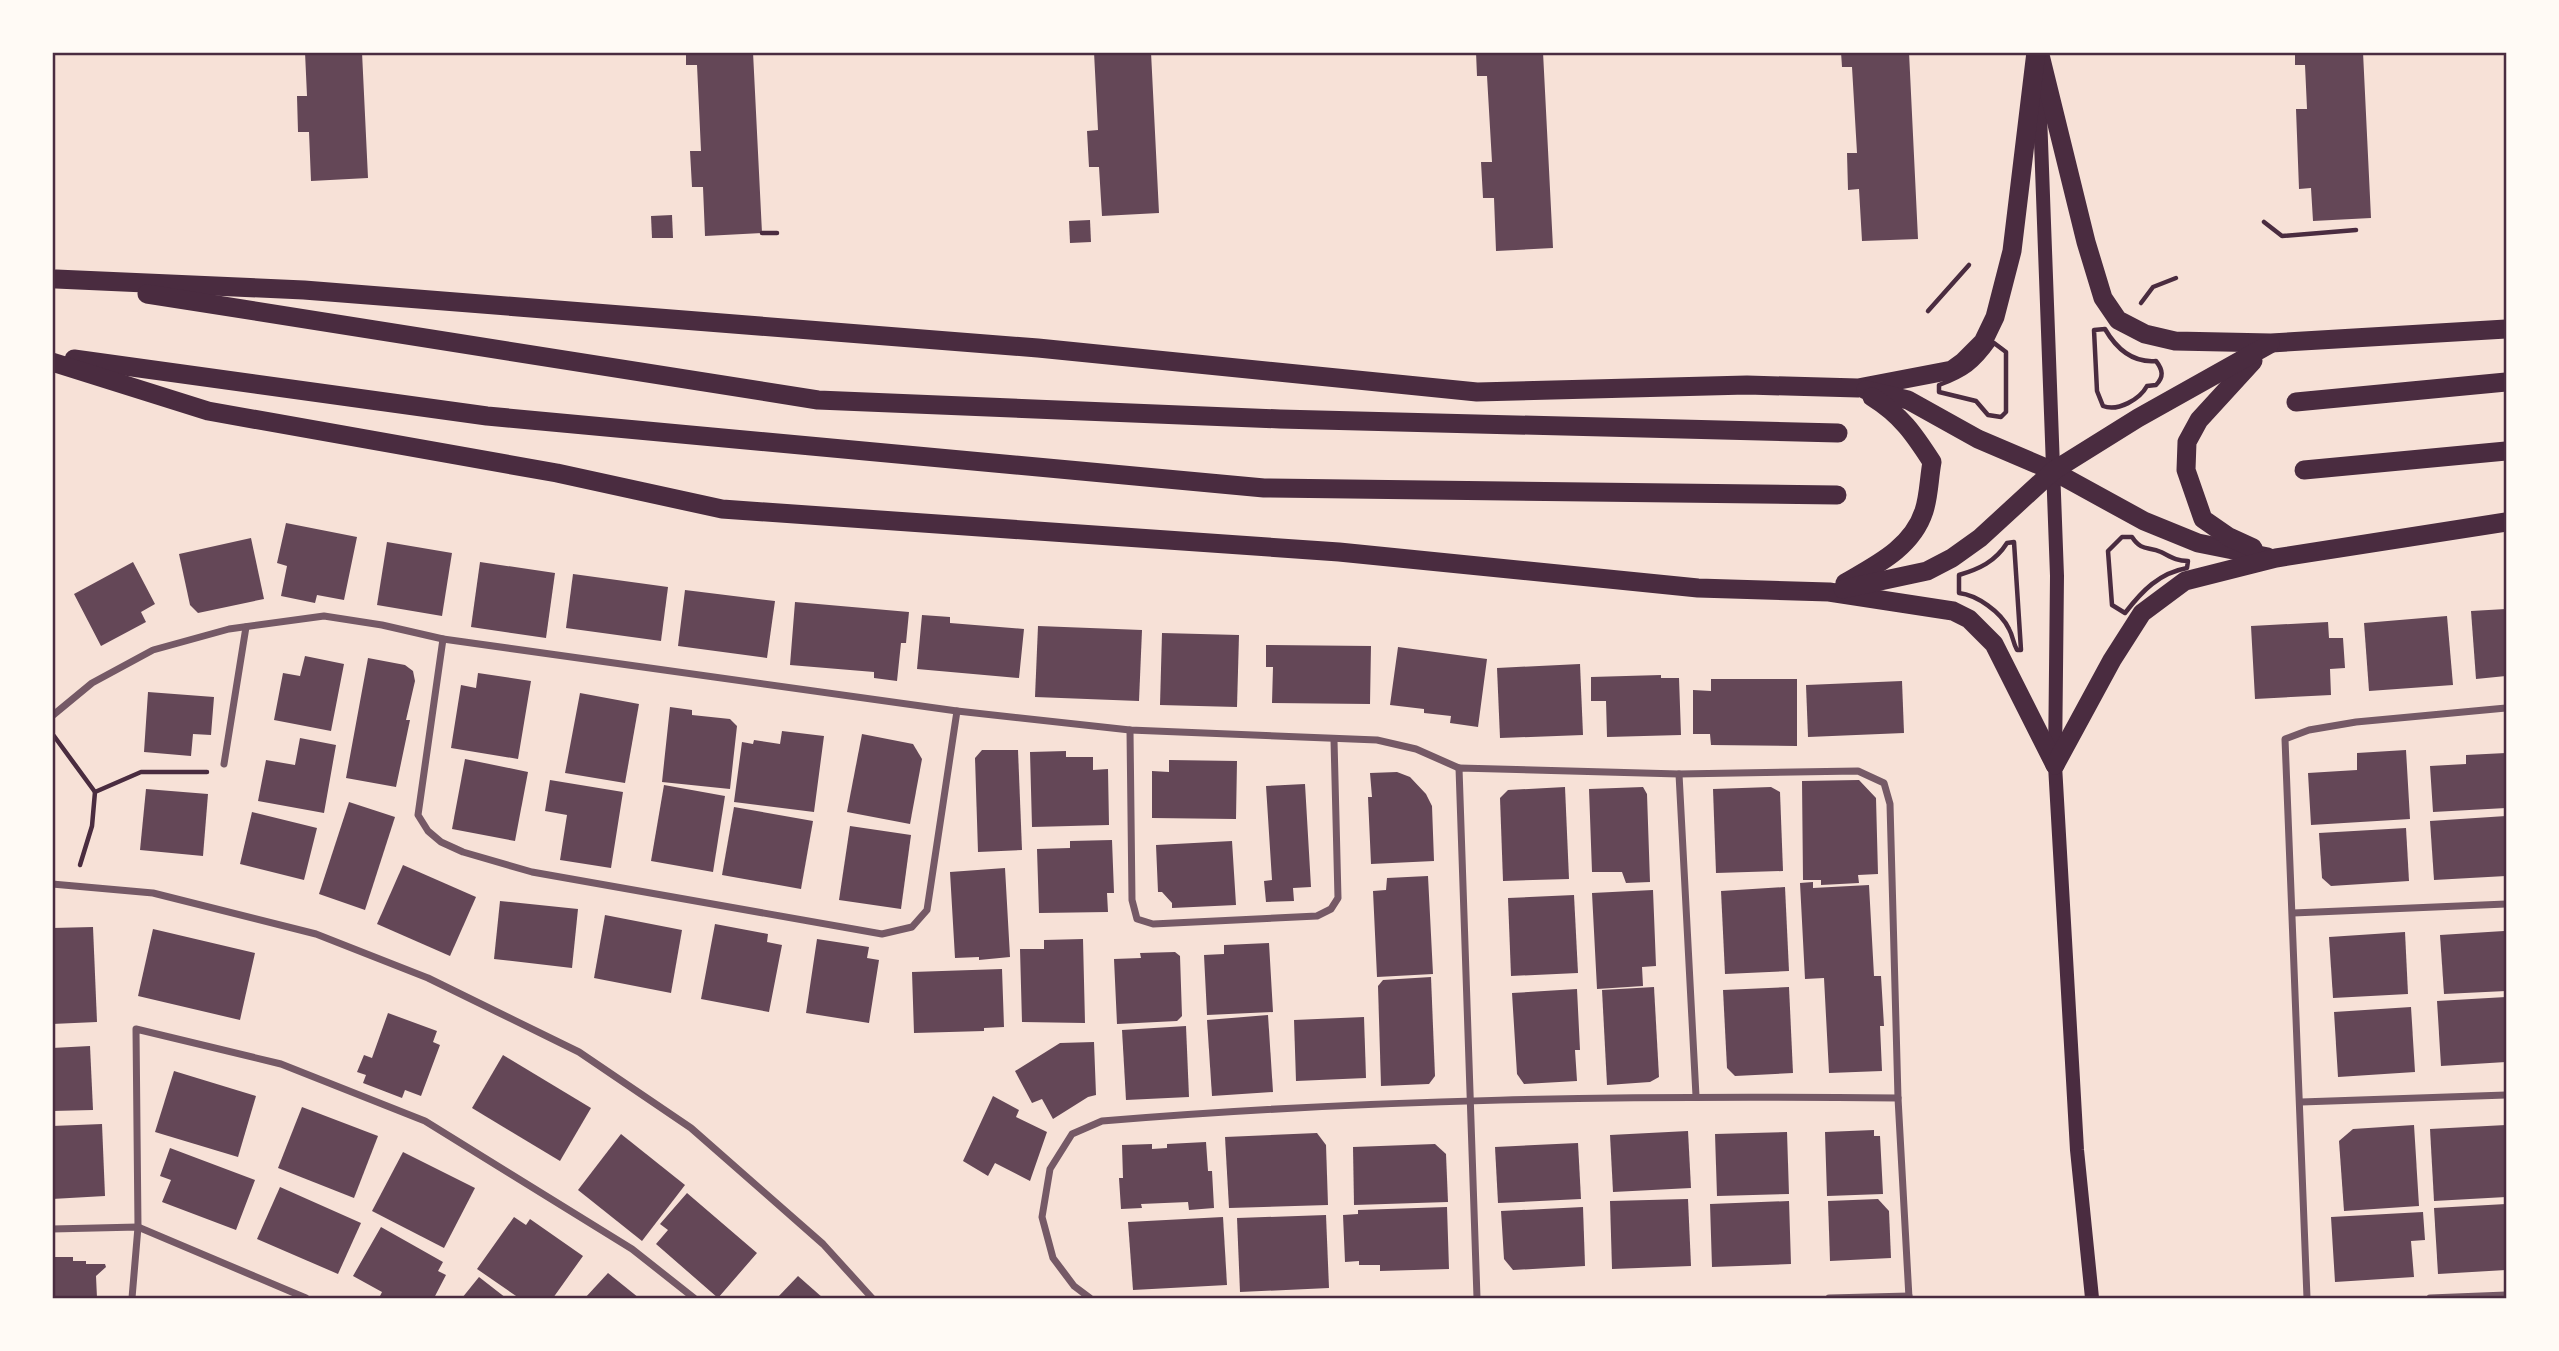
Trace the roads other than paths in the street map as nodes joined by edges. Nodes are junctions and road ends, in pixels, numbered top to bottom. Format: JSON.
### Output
{"nodes":[{"id":1,"x":2038,"y":52,"type":"edge"},
{"id":2,"x":54,"y":279,"type":"edge"},
{"id":3,"x":2507,"y":329,"type":"edge"},
{"id":4,"x":2271,"y":343,"type":"junction"},
{"id":5,"x":52,"y":356,"type":"edge"},
{"id":6,"x":52,"y":362,"type":"edge"},
{"id":7,"x":2507,"y":382,"type":"edge"},
{"id":8,"x":1858,"y":388,"type":"junction"},
{"id":9,"x":2296,"y":402,"type":"dead end"},
{"id":10,"x":1838,"y":433,"type":"dead end"},
{"id":11,"x":2507,"y":451,"type":"edge"},
{"id":12,"x":2304,"y":470,"type":"dead end"},
{"id":13,"x":2053,"y":471,"type":"junction"},
{"id":14,"x":1837,"y":495,"type":"dead end"},
{"id":15,"x":2507,"y":522,"type":"edge"},
{"id":16,"x":2276,"y":558,"type":"junction"},
{"id":17,"x":1829,"y":592,"type":"junction"},
{"id":18,"x":246,"y":627,"type":"junction"},
{"id":19,"x":443,"y":639,"type":"junction"},
{"id":20,"x":2507,"y":708,"type":"edge"},
{"id":21,"x":957,"y":711,"type":"junction"},
{"id":22,"x":52,"y":716,"type":"edge"},
{"id":23,"x":1130,"y":730,"type":"junction"},
{"id":24,"x":1334,"y":740,"type":"junction"},
{"id":25,"x":224,"y":764,"type":"road end"},
{"id":26,"x":2055,"y":765,"type":"junction"},
{"id":27,"x":1459,"y":768,"type":"junction"},
{"id":28,"x":1679,"y":774,"type":"junction"},
{"id":29,"x":52,"y":884,"type":"edge"},
{"id":30,"x":2507,"y":904,"type":"edge"},
{"id":31,"x":2293,"y":913,"type":"junction"},
{"id":32,"x":2507,"y":1095,"type":"edge"},
{"id":33,"x":1696,"y":1096,"type":"junction"},
{"id":34,"x":1898,"y":1098,"type":"junction"},
{"id":35,"x":1470,"y":1100,"type":"junction"},
{"id":36,"x":2301,"y":1102,"type":"junction"},
{"id":37,"x":138,"y":1227,"type":"junction"},
{"id":38,"x":52,"y":1228,"type":"edge"},
{"id":39,"x":2507,"y":1295,"type":"edge"},
{"id":40,"x":1909,"y":1297,"type":"edge"},
{"id":41,"x":132,"y":1298,"type":"edge"},
{"id":42,"x":306,"y":1298,"type":"edge"},
{"id":43,"x":694,"y":1298,"type":"edge"},
{"id":44,"x":872,"y":1298,"type":"edge"},
{"id":45,"x":1090,"y":1298,"type":"edge"},
{"id":46,"x":1477,"y":1298,"type":"edge"},
{"id":47,"x":1829,"y":1298,"type":"edge"},
{"id":48,"x":2092,"y":1298,"type":"edge"},
{"id":49,"x":2308,"y":1298,"type":"edge"},
{"id":50,"x":2430,"y":1298,"type":"edge"}],
"edges":[{"from":1,"to":4,"type":"highway"},
{"from":1,"to":8,"type":"highway"},
{"from":1,"to":13,"type":"main road"},
{"from":2,"to":8,"type":"highway"},
{"from":2,"to":10,"type":"highway"},
{"from":3,"to":4,"type":"highway"},
{"from":4,"to":13,"type":"highway"},
{"from":4,"to":16,"type":"highway"},
{"from":5,"to":14,"type":"highway"},
{"from":6,"to":17,"type":"highway"},
{"from":7,"to":9,"type":"highway"},
{"from":8,"to":13,"type":"highway"},
{"from":8,"to":17,"type":"highway"},
{"from":11,"to":12,"type":"highway"},
{"from":13,"to":16,"type":"highway"},
{"from":13,"to":17,"type":"highway"},
{"from":13,"to":26,"type":"main road"},
{"from":15,"to":16,"type":"highway"},
{"from":16,"to":26,"type":"highway"},
{"from":17,"to":26,"type":"highway"},
{"from":18,"to":19,"type":"street"},
{"from":18,"to":22,"type":"street"},
{"from":18,"to":25,"type":"street"},
{"from":19,"to":21,"type":"street"},
{"from":19,"to":21,"type":"street"},
{"from":20,"to":31,"type":"street"},
{"from":21,"to":23,"type":"street"},
{"from":23,"to":24,"type":"street"},
{"from":23,"to":24,"type":"street"},
{"from":24,"to":27,"type":"street"},
{"from":26,"to":48,"type":"main road"},
{"from":27,"to":28,"type":"street"},
{"from":27,"to":35,"type":"street"},
{"from":28,"to":33,"type":"street"},
{"from":28,"to":34,"type":"street"},
{"from":29,"to":44,"type":"street"},
{"from":30,"to":31,"type":"street"},
{"from":31,"to":36,"type":"street"},
{"from":32,"to":36,"type":"street"},
{"from":33,"to":34,"type":"street"},
{"from":33,"to":35,"type":"street"},
{"from":34,"to":40,"type":"street"},
{"from":35,"to":45,"type":"street"},
{"from":35,"to":46,"type":"street"},
{"from":36,"to":49,"type":"street"},
{"from":37,"to":38,"type":"street"},
{"from":37,"to":41,"type":"street"},
{"from":37,"to":42,"type":"street"},
{"from":37,"to":43,"type":"street"},
{"from":39,"to":50,"type":"street"},
{"from":40,"to":47,"type":"street"}]}
